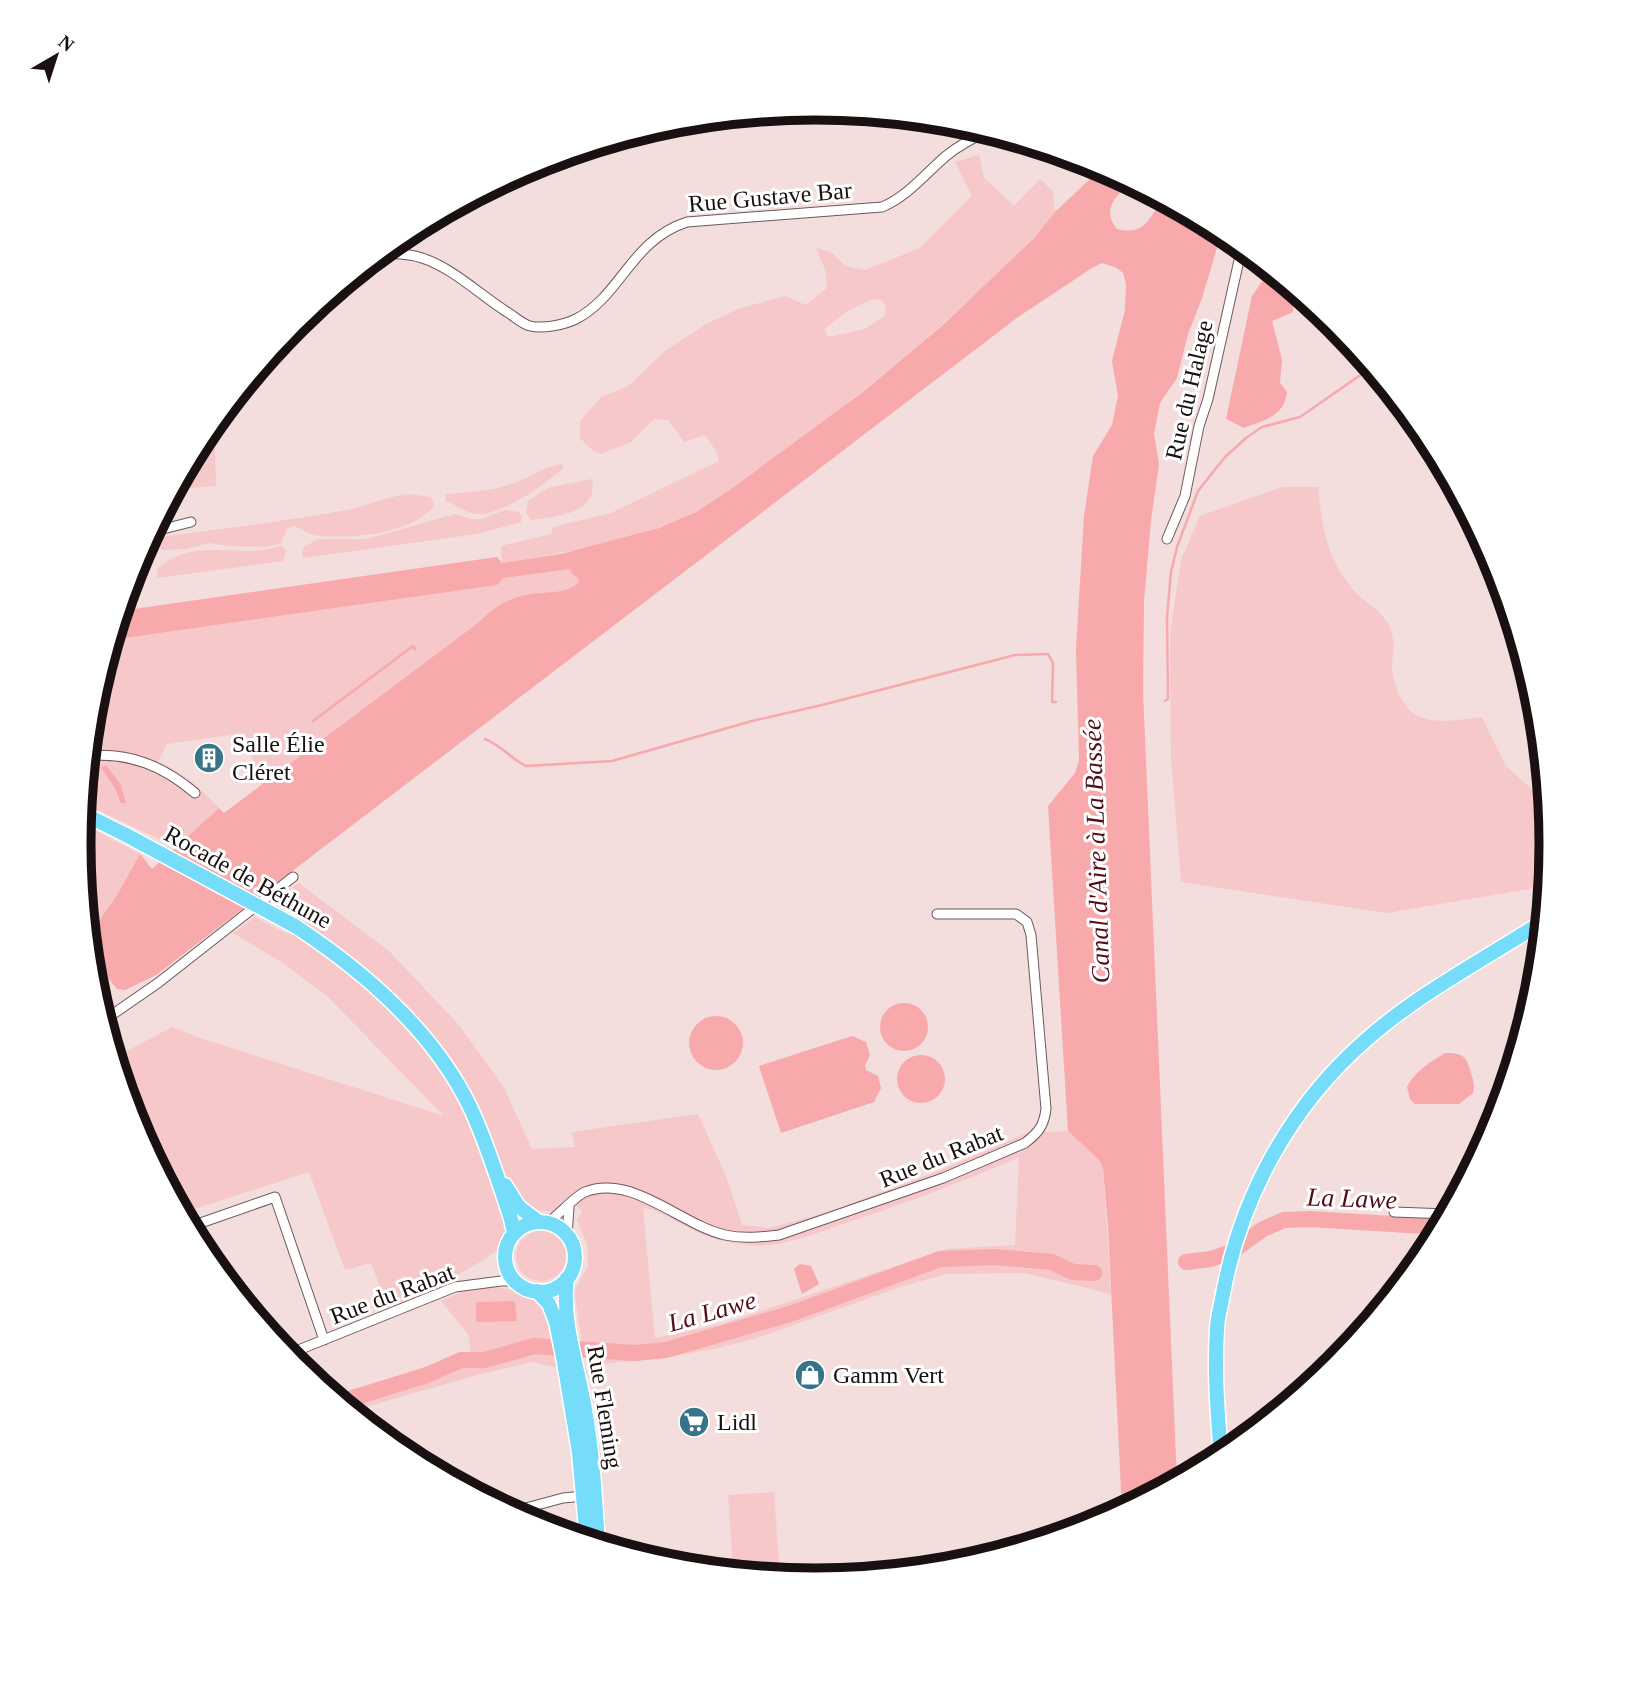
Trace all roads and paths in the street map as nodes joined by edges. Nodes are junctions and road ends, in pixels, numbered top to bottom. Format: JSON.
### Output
{"nodes":[{"id":1,"x":973,"y":138,"type":"edge"},
{"id":2,"x":397,"y":254,"type":"edge"},
{"id":3,"x":1240,"y":258,"type":"edge"},
{"id":4,"x":191,"y":523,"type":"dead end"},
{"id":5,"x":164,"y":529,"type":"edge"},
{"id":6,"x":1167,"y":540,"type":"dead end"},
{"id":7,"x":96,"y":755,"type":"edge"},
{"id":8,"x":195,"y":793,"type":"dead end"},
{"id":9,"x":92,"y":818,"type":"edge"},
{"id":10,"x":293,"y":877,"type":"dead end"},
{"id":11,"x":937,"y":914,"type":"dead end"},
{"id":12,"x":1534,"y":927,"type":"edge"},
{"id":13,"x":112,"y":1015,"type":"edge"},
{"id":14,"x":495,"y":1169,"type":"junction"},
{"id":15,"x":569,"y":1206,"type":"junction"},
{"id":16,"x":1394,"y":1212,"type":"dead end"},
{"id":17,"x":1437,"y":1214,"type":"edge"},
{"id":18,"x":543,"y":1222,"type":"junction"},
{"id":19,"x":199,"y":1224,"type":"edge"},
{"id":20,"x":514,"y":1233,"type":"junction"},
{"id":21,"x":567,"y":1236,"type":"junction"},
{"id":22,"x":568,"y":1278,"type":"junction"},
{"id":23,"x":515,"y":1281,"type":"junction"},
{"id":24,"x":537,"y":1291,"type":"junction"},
{"id":25,"x":565,"y":1339,"type":"junction"},
{"id":26,"x":324,"y":1340,"type":"junction"},
{"id":27,"x":297,"y":1350,"type":"edge"},
{"id":28,"x":570,"y":1361,"type":"junction"},
{"id":29,"x":1221,"y":1443,"type":"edge"},
{"id":30,"x":584,"y":1496,"type":"junction"},
{"id":31,"x":527,"y":1508,"type":"edge"},
{"id":32,"x":586,"y":1531,"type":"edge"},
{"id":33,"x":596,"y":1534,"type":"edge"}],
"edges":[{"from":1,"to":2,"type":"street","name":"Rue Gustave Bar"},
{"from":3,"to":6,"type":"street","name":"Rue du Halage"},
{"from":4,"to":5,"type":"street"},
{"from":7,"to":8,"type":"street"},
{"from":9,"to":14,"type":"main road","name":"Rocade de Béthune","bridge":true},
{"from":10,"to":13,"type":"street"},
{"from":11,"to":15,"type":"street","name":"Rue du Rabat"},
{"from":12,"to":29,"type":"main road"},
{"from":14,"to":18,"type":"main road","name":"Rocade de Béthune"},
{"from":14,"to":20,"type":"main road","name":"Rocade de Béthune"},
{"from":15,"to":18,"type":"street","name":"Rue du Rabat"},
{"from":15,"to":21,"type":"street"},
{"from":16,"to":17,"type":"street"},
{"from":18,"to":20,"type":"main road"},
{"from":18,"to":21,"type":"main road"},
{"from":19,"to":26,"type":"street"},
{"from":20,"to":23,"type":"main road"},
{"from":21,"to":22,"type":"main road"},
{"from":22,"to":24,"type":"main road"},
{"from":22,"to":25,"type":"main road","name":"Rue Fleming"},
{"from":23,"to":24,"type":"main road"},
{"from":23,"to":26,"type":"street","name":"Rue du Rabat"},
{"from":24,"to":25,"type":"main road","name":"Rue Fleming"},
{"from":25,"to":28,"type":"main road","name":"Rue Fleming"},
{"from":26,"to":27,"type":"street","name":"Rue du Rabat"},
{"from":28,"to":30,"type":"main road","name":"Rue Fleming"},
{"from":28,"to":33,"type":"main road","name":"Rue Fleming"},
{"from":30,"to":31,"type":"street"},
{"from":30,"to":32,"type":"main road","name":"Rue Fleming"}]}
